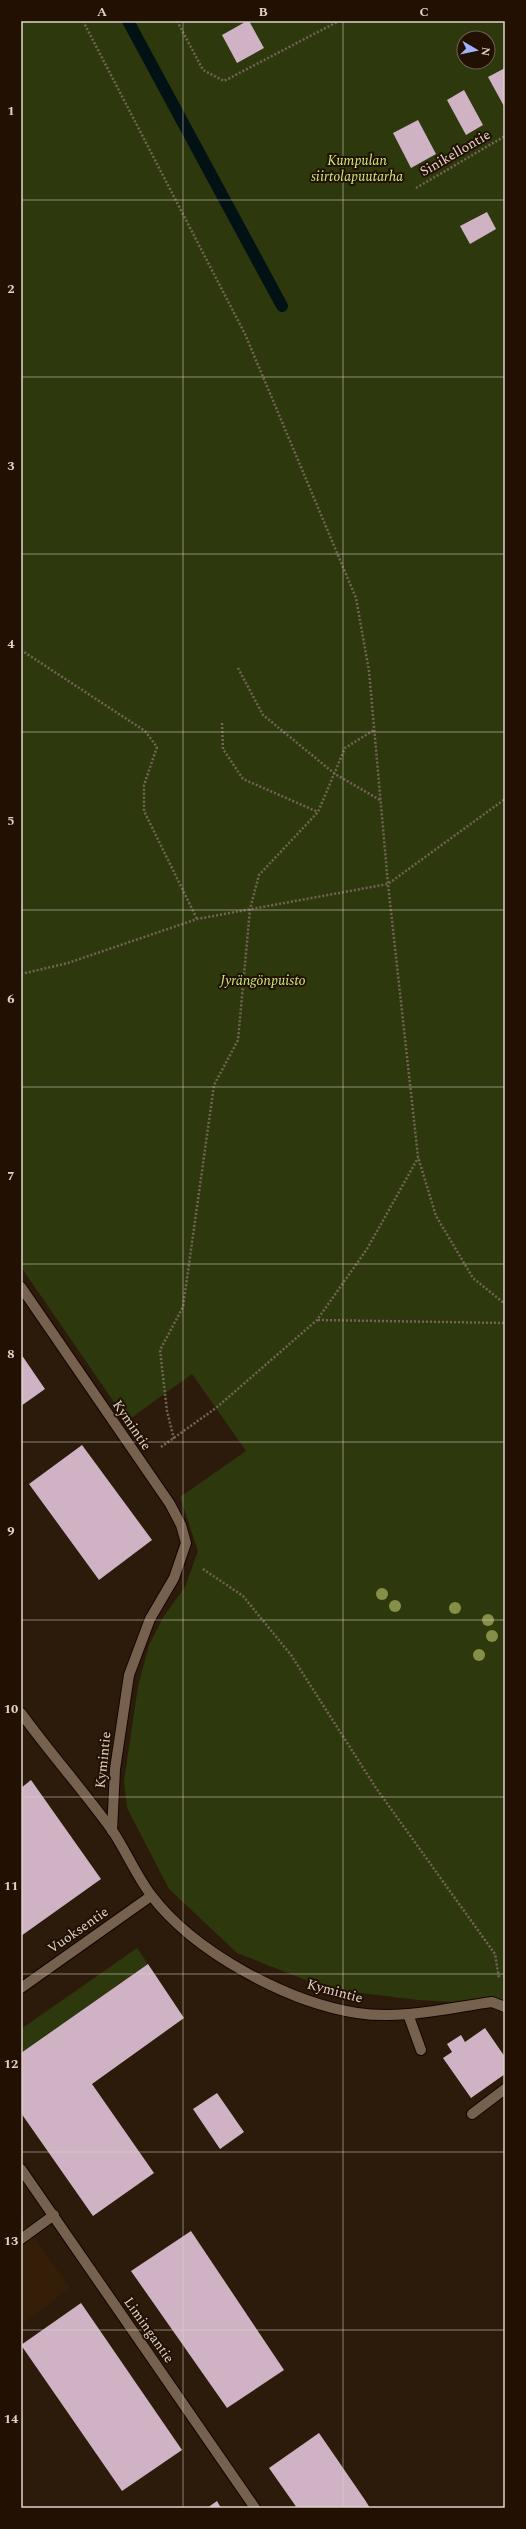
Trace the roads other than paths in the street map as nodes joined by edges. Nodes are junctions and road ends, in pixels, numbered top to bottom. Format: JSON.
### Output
{"nodes":[{"id":1,"x":21,"y":1287,"type":"edge"},
{"id":2,"x":21,"y":1714,"type":"edge"},
{"id":3,"x":112,"y":1831,"type":"junction"},
{"id":4,"x":151,"y":1896,"type":"junction"},
{"id":5,"x":21,"y":1988,"type":"edge"},
{"id":6,"x":505,"y":2007,"type":"edge"},
{"id":7,"x":408,"y":2014,"type":"junction"},
{"id":8,"x":421,"y":2050,"type":"dead end"},
{"id":9,"x":505,"y":2089,"type":"edge"},
{"id":10,"x":472,"y":2114,"type":"dead end"},
{"id":11,"x":21,"y":2168,"type":"edge"},
{"id":12,"x":54,"y":2215,"type":"junction"},
{"id":13,"x":21,"y":2239,"type":"edge"},
{"id":14,"x":255,"y":2508,"type":"edge"}],
"edges":[{"from":1,"to":3,"type":"street","name":"Kymintie"},
{"from":2,"to":3,"type":"street"},
{"from":3,"to":4,"type":"street","name":"Kymintie"},
{"from":4,"to":5,"type":"street","name":"Vuoksentie"},
{"from":4,"to":7,"type":"street","name":"Kymintie"},
{"from":6,"to":7,"type":"street","name":"Kymintie"},
{"from":7,"to":8,"type":"street"},
{"from":9,"to":10,"type":"street"},
{"from":11,"to":12,"type":"street","name":"Limingantie"},
{"from":12,"to":13,"type":"street"},
{"from":12,"to":14,"type":"street","name":"Limingantie"}]}
